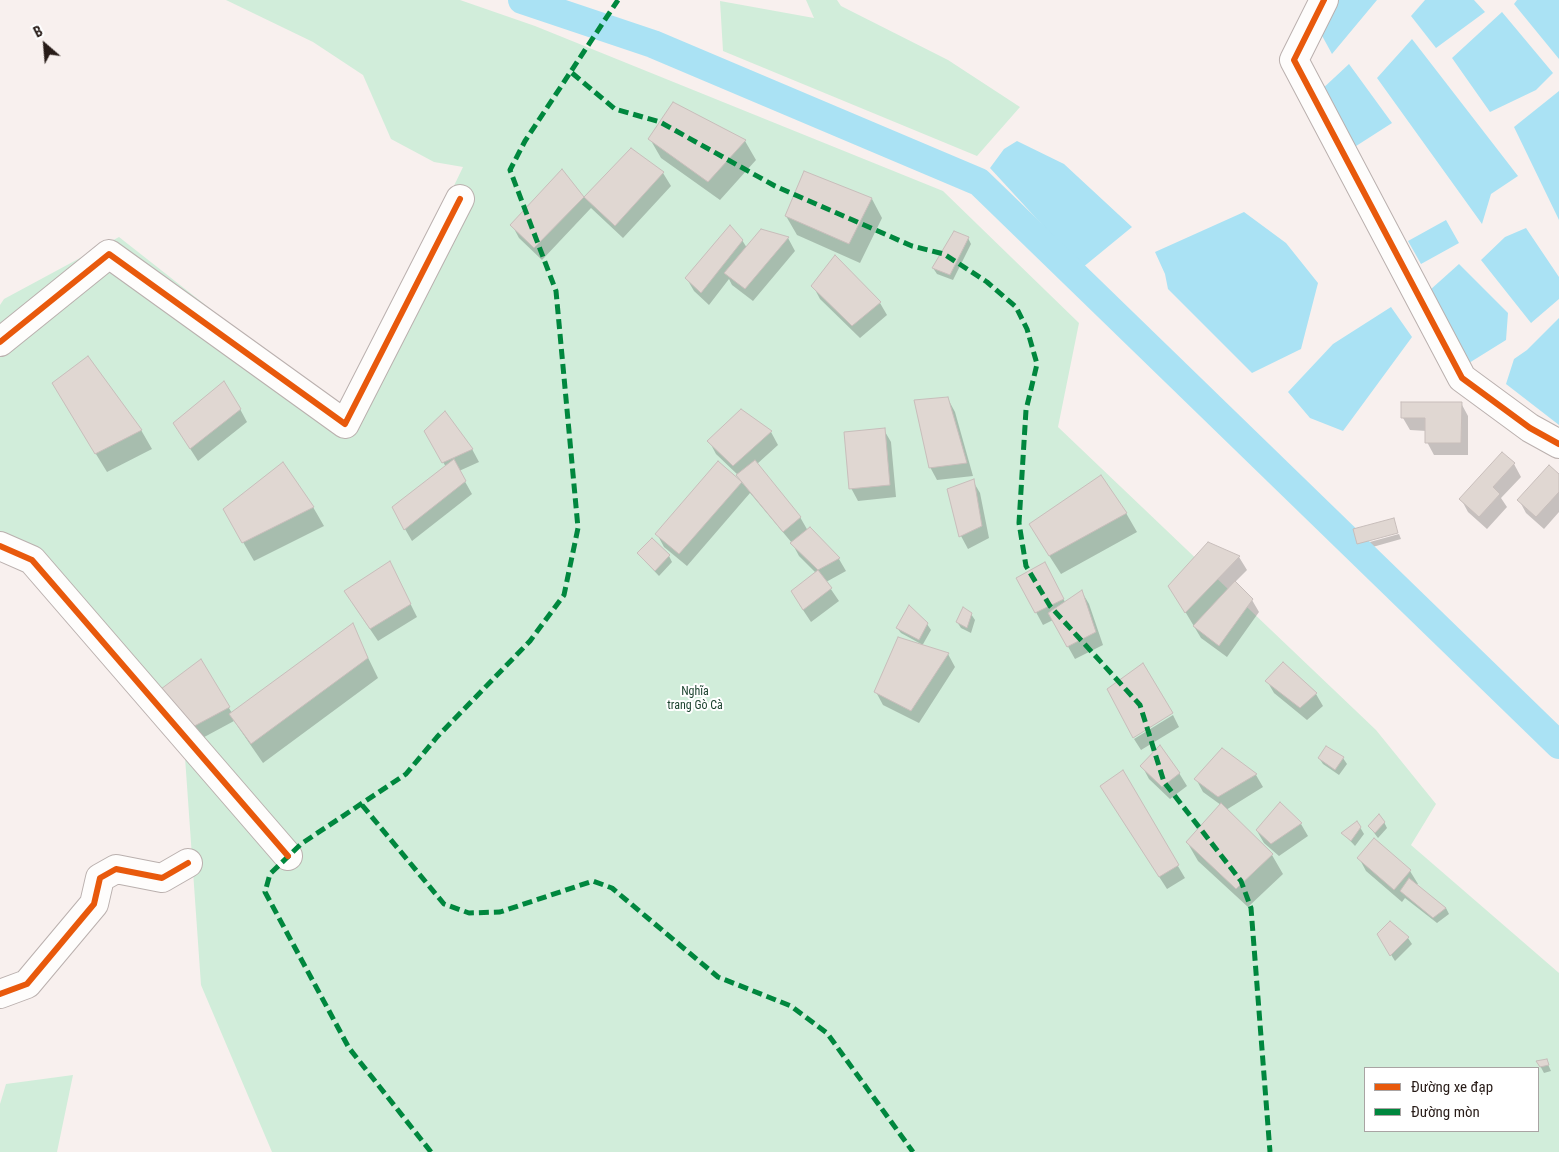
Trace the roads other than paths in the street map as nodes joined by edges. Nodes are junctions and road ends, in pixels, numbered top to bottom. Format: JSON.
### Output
{"nodes":[{"id":1,"x":1324,"y":0,"type":"edge"},
{"id":2,"x":460,"y":199,"type":"dead end"},
{"id":3,"x":0,"y":342,"type":"edge"},
{"id":4,"x":1559,"y":444,"type":"edge"},
{"id":5,"x":0,"y":546,"type":"edge"},
{"id":6,"x":288,"y":856,"type":"dead end"},
{"id":7,"x":188,"y":863,"type":"dead end"},
{"id":8,"x":0,"y":994,"type":"edge"}],
"edges":[{"from":1,"to":4,"type":"street"},
{"from":2,"to":3,"type":"street"},
{"from":5,"to":6,"type":"street"},
{"from":7,"to":8,"type":"street"}]}
